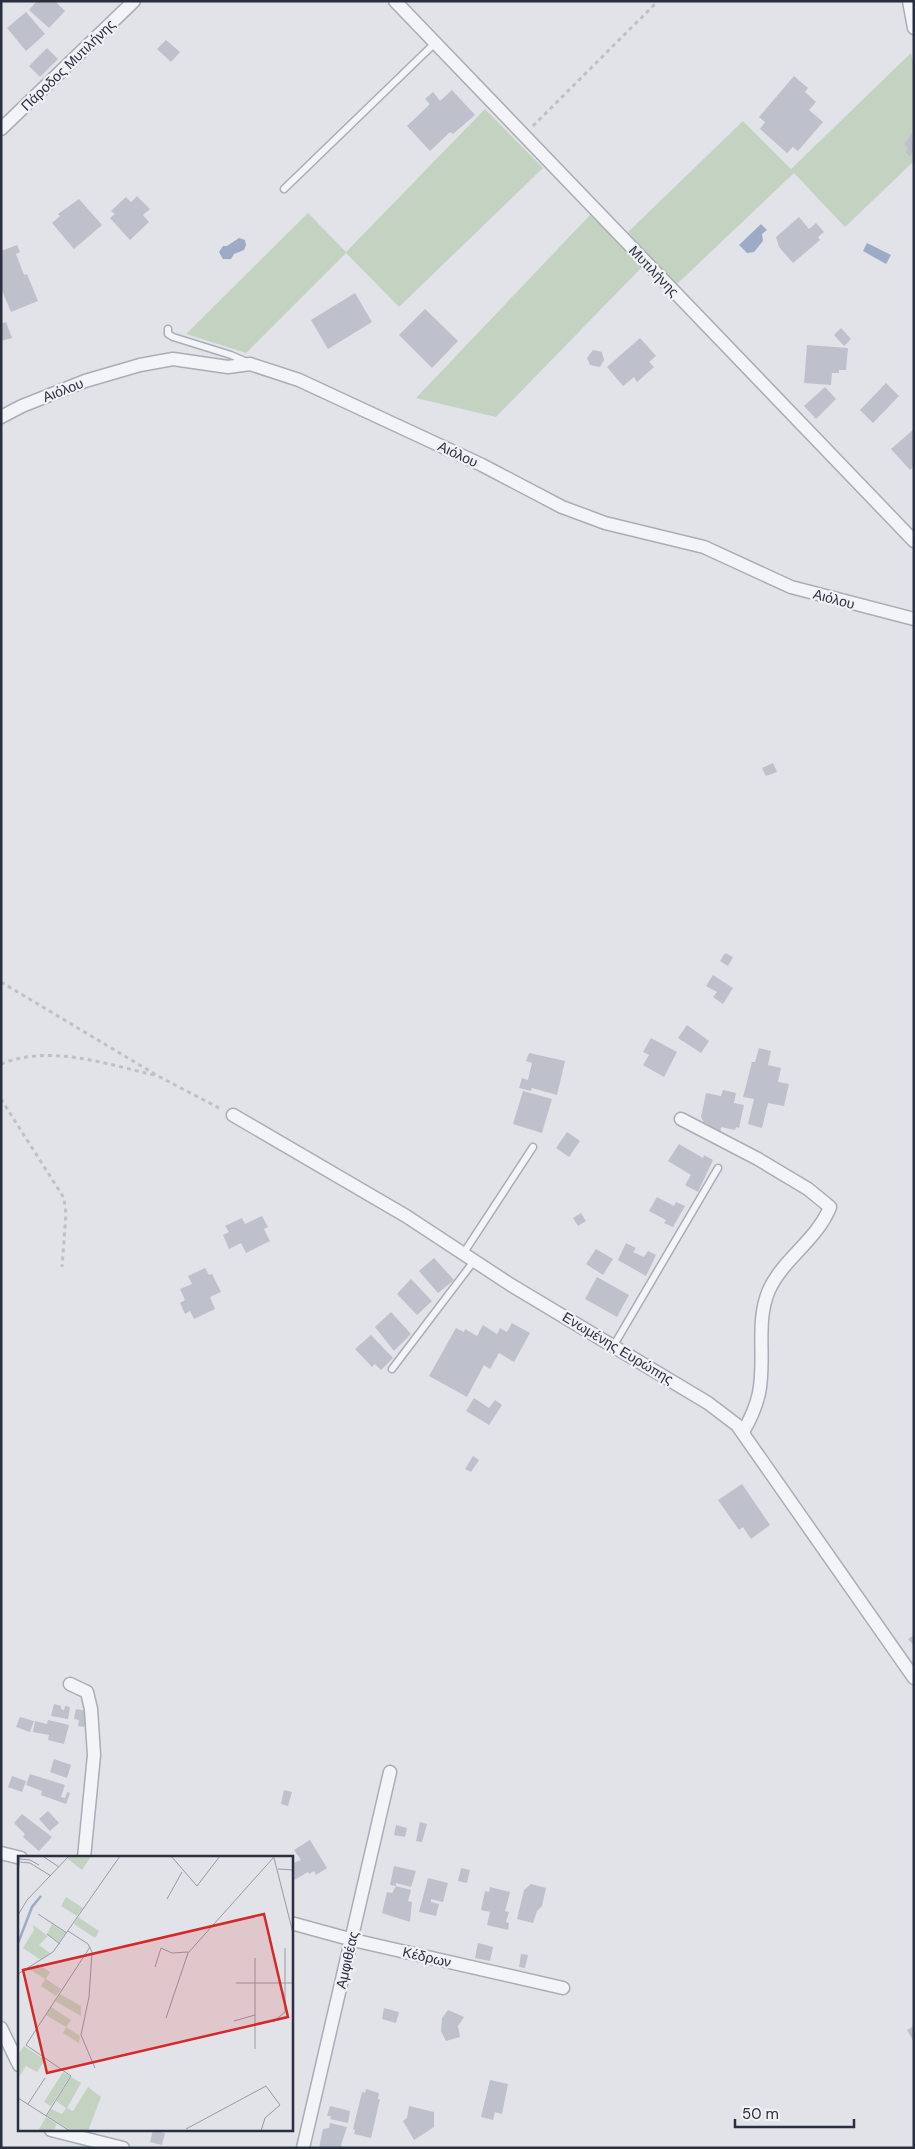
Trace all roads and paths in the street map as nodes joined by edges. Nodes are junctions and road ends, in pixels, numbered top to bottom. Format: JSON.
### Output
{"nodes":[{"id":1,"x":134,"y":1,"type":"edge"},
{"id":2,"x":395,"y":1,"type":"edge"},
{"id":3,"x":658,"y":1,"type":"edge"},
{"id":4,"x":909,"y":1,"type":"edge"},
{"id":5,"x":914,"y":28,"type":"edge"},
{"id":6,"x":435,"y":43,"type":"junction"},
{"id":7,"x":1,"y":129,"type":"edge"},
{"id":8,"x":523,"y":135,"type":"junction"},
{"id":9,"x":284,"y":188,"type":"dead end"},
{"id":10,"x":168,"y":329,"type":"dead end"},
{"id":11,"x":250,"y":364,"type":"junction"},
{"id":12,"x":1,"y":417,"type":"edge"},
{"id":13,"x":914,"y":541,"type":"edge"},
{"id":14,"x":914,"y":619,"type":"edge"},
{"id":15,"x":1,"y":982,"type":"edge"},
{"id":16,"x":1,"y":1064,"type":"edge"},
{"id":17,"x":158,"y":1076,"type":"junction"},
{"id":18,"x":1,"y":1099,"type":"edge"},
{"id":19,"x":233,"y":1115,"type":"joint"},
{"id":20,"x":681,"y":1119,"type":"dead end"},
{"id":21,"x":533,"y":1147,"type":"dead end"},
{"id":22,"x":718,"y":1168,"type":"dead end"},
{"id":23,"x":468,"y":1257,"type":"junction"},
{"id":24,"x":62,"y":1266,"type":"dead end"},
{"id":25,"x":614,"y":1345,"type":"junction"},
{"id":26,"x":392,"y":1369,"type":"dead end"},
{"id":27,"x":743,"y":1432,"type":"junction"},
{"id":28,"x":914,"y":1678,"type":"edge"},
{"id":29,"x":70,"y":1684,"type":"dead end"},
{"id":30,"x":390,"y":1772,"type":"dead end"},
{"id":31,"x":1,"y":1853,"type":"edge"},
{"id":32,"x":84,"y":1856,"type":"edge"},
{"id":33,"x":18,"y":1857,"type":"edge"},
{"id":34,"x":292,"y":1923,"type":"edge"},
{"id":35,"x":352,"y":1939,"type":"junction"},
{"id":36,"x":563,"y":1988,"type":"dead end"},
{"id":37,"x":1,"y":2028,"type":"edge"},
{"id":38,"x":18,"y":2062,"type":"edge"},
{"id":39,"x":59,"y":2132,"type":"edge"},
{"id":40,"x":123,"y":2148,"type":"edge"},
{"id":41,"x":303,"y":2148,"type":"edge"}],
"edges":[{"from":1,"to":7,"type":"street","name":"Πάροδος Μυτιλήνης"},
{"from":2,"to":6,"type":"street","name":"Μυτιλήνης"},
{"from":3,"to":8,"type":"path"},
{"from":4,"to":5,"type":"street"},
{"from":6,"to":8,"type":"street","name":"Μυτιλήνης"},
{"from":6,"to":9,"type":"lane"},
{"from":8,"to":13,"type":"street","name":"Μυτιλήνης"},
{"from":10,"to":11,"type":"lane"},
{"from":11,"to":12,"type":"street","name":"Αιόλου"},
{"from":11,"to":14,"type":"street","name":"Αιόλου"},
{"from":15,"to":17,"type":"path"},
{"from":16,"to":17,"type":"path"},
{"from":17,"to":19,"type":"path"},
{"from":18,"to":24,"type":"path"},
{"from":19,"to":23,"type":"street","name":"Ενωμένης Ευρώπης"},
{"from":20,"to":27,"type":"street"},
{"from":21,"to":23,"type":"lane"},
{"from":22,"to":25,"type":"lane"},
{"from":23,"to":25,"type":"street","name":"Ενωμένης Ευρώπης"},
{"from":23,"to":26,"type":"lane"},
{"from":25,"to":27,"type":"street","name":"Ενωμένης Ευρώπης"},
{"from":27,"to":28,"type":"street","name":"Ενωμένης Ευρώπης"},
{"from":29,"to":32,"type":"street"},
{"from":30,"to":35,"type":"street","name":"Αμφιθέας"},
{"from":31,"to":33,"type":"street"},
{"from":34,"to":35,"type":"street","name":"Κέδρων"},
{"from":35,"to":36,"type":"street","name":"Κέδρων"},
{"from":35,"to":41,"type":"street","name":"Αμφιθέας"},
{"from":37,"to":38,"type":"street"},
{"from":39,"to":40,"type":"street"}]}
